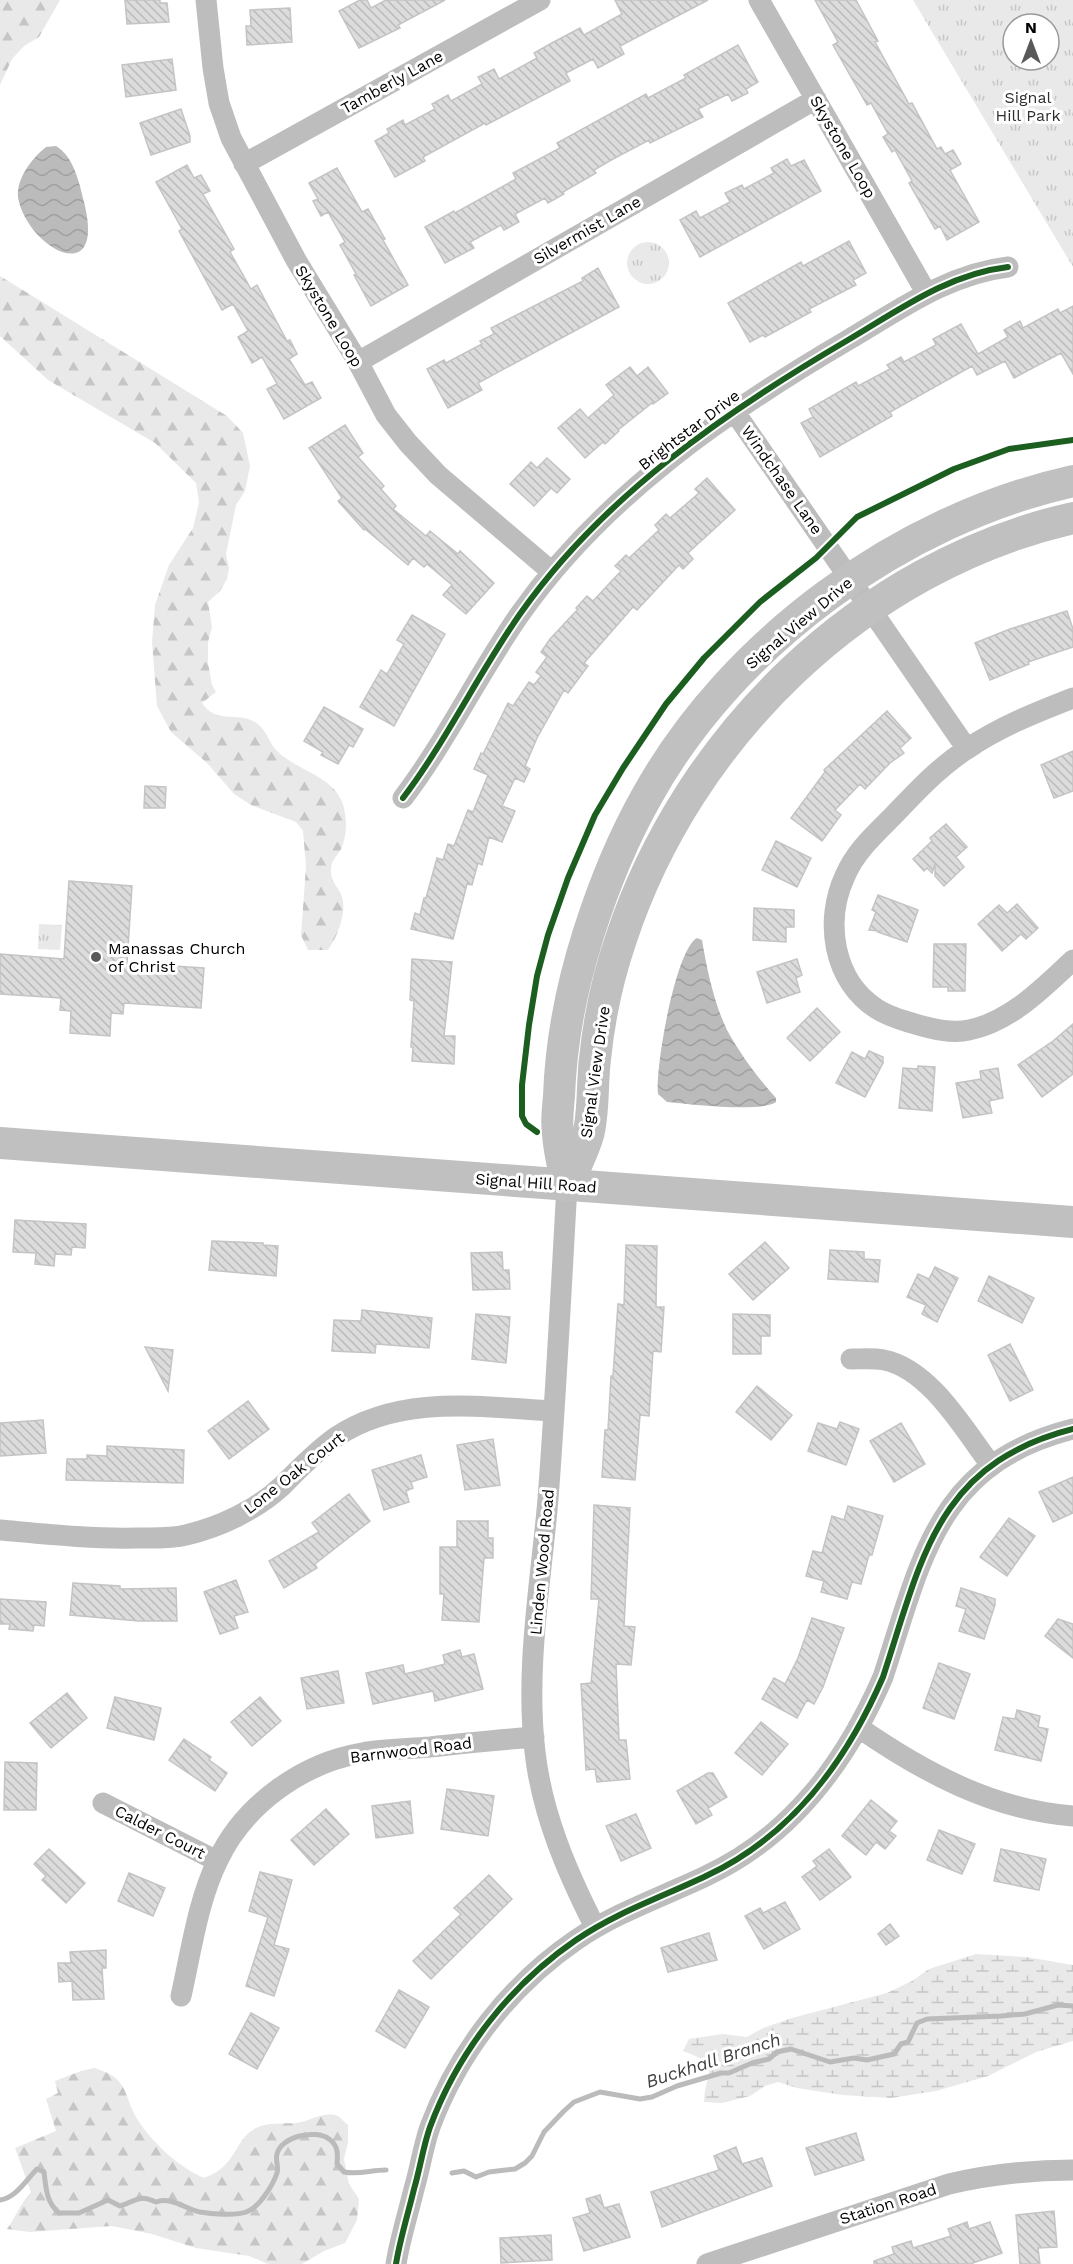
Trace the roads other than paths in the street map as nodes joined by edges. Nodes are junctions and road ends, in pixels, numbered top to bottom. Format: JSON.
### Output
{"nodes":[{"id":1,"x":206,"y":0,"type":"edge"},
{"id":2,"x":540,"y":0,"type":"edge"},
{"id":3,"x":759,"y":0,"type":"edge"},
{"id":4,"x":816,"y":99,"type":"junction"},
{"id":5,"x":244,"y":164,"type":"junction"},
{"id":6,"x":1008,"y":267,"type":"dead end"},
{"id":7,"x":927,"y":294,"type":"junction"},
{"id":8,"x":357,"y":362,"type":"junction"},
{"id":9,"x":734,"y":411,"type":"junction"},
{"id":10,"x":1073,"y":481,"type":"edge"},
{"id":11,"x":1073,"y":518,"type":"edge"},
{"id":12,"x":552,"y":572,"type":"junction"},
{"id":13,"x":850,"y":579,"type":"junction"},
{"id":14,"x":870,"y":608,"type":"junction"},
{"id":15,"x":1073,"y":698,"type":"edge"},
{"id":16,"x":967,"y":749,"type":"junction"},
{"id":17,"x":404,"y":798,"type":"dead end"},
{"id":18,"x":1073,"y":960,"type":"edge"},
{"id":19,"x":0,"y":1143,"type":"edge"},
{"id":20,"x":567,"y":1186,"type":"junction"},
{"id":21,"x":1073,"y":1222,"type":"edge"},
{"id":22,"x":851,"y":1359,"type":"dead end"},
{"id":23,"x":553,"y":1411,"type":"junction"},
{"id":24,"x":1073,"y":1429,"type":"edge"},
{"id":25,"x":991,"y":1466,"type":"junction"},
{"id":26,"x":0,"y":1530,"type":"edge"},
{"id":27,"x":858,"y":1727,"type":"junction"},
{"id":28,"x":534,"y":1737,"type":"junction"},
{"id":29,"x":104,"y":1803,"type":"dead end"},
{"id":30,"x":1073,"y":1816,"type":"edge"},
{"id":31,"x":217,"y":1861,"type":"junction"},
{"id":32,"x":595,"y":1928,"type":"junction"},
{"id":33,"x":181,"y":1996,"type":"dead end"},
{"id":34,"x":1073,"y":2170,"type":"edge"},
{"id":35,"x":396,"y":2264,"type":"edge"},
{"id":36,"x":709,"y":2264,"type":"edge"}],
"edges":[{"from":1,"to":5,"type":"street","name":"Skystone Loop"},
{"from":2,"to":5,"type":"street","name":"Tamberly Lane"},
{"from":3,"to":4,"type":"street","name":"Skystone Loop"},
{"from":4,"to":7,"type":"street","name":"Skystone Loop"},
{"from":4,"to":8,"type":"street","name":"Silvermist Lane"},
{"from":5,"to":8,"type":"street","name":"Skystone Loop"},
{"from":6,"to":7,"type":"street","name":"Brightstar Drive"},
{"from":7,"to":9,"type":"street","name":"Brightstar Drive"},
{"from":8,"to":12,"type":"street","name":"Skystone Loop"},
{"from":9,"to":12,"type":"street","name":"Brightstar Drive"},
{"from":9,"to":13,"type":"street","name":"Windchase Lane"},
{"from":10,"to":13,"type":"main road","name":"Signal View Drive"},
{"from":11,"to":14,"type":"main road","name":"Signal View Drive"},
{"from":12,"to":17,"type":"street","name":"Brightstar Drive"},
{"from":13,"to":14,"type":"street","name":"Windchase Lane"},
{"from":13,"to":20,"type":"main road","name":"Signal View Drive"},
{"from":14,"to":16,"type":"street","name":"Windchase Lane"},
{"from":14,"to":20,"type":"main road","name":"Signal View Drive"},
{"from":15,"to":16,"type":"street"},
{"from":16,"to":18,"type":"street"},
{"from":19,"to":20,"type":"main road","name":"Signal Hill Road"},
{"from":20,"to":21,"type":"main road","name":"Signal Hill Road"},
{"from":20,"to":23,"type":"street","name":"Linden Wood Road"},
{"from":22,"to":25,"type":"street"},
{"from":23,"to":26,"type":"street","name":"Lone Oak Court"},
{"from":23,"to":28,"type":"street","name":"Linden Wood Road"},
{"from":24,"to":25,"type":"street"},
{"from":25,"to":27,"type":"street"},
{"from":27,"to":30,"type":"street"},
{"from":27,"to":32,"type":"street"},
{"from":28,"to":31,"type":"street","name":"Barnwood Road"},
{"from":28,"to":32,"type":"street","name":"Linden Wood Road"},
{"from":29,"to":31,"type":"street","name":"Calder Court"},
{"from":31,"to":33,"type":"street","name":"Barnwood Road"},
{"from":32,"to":35,"type":"street"},
{"from":34,"to":36,"type":"street","name":"Station Road"}]}
